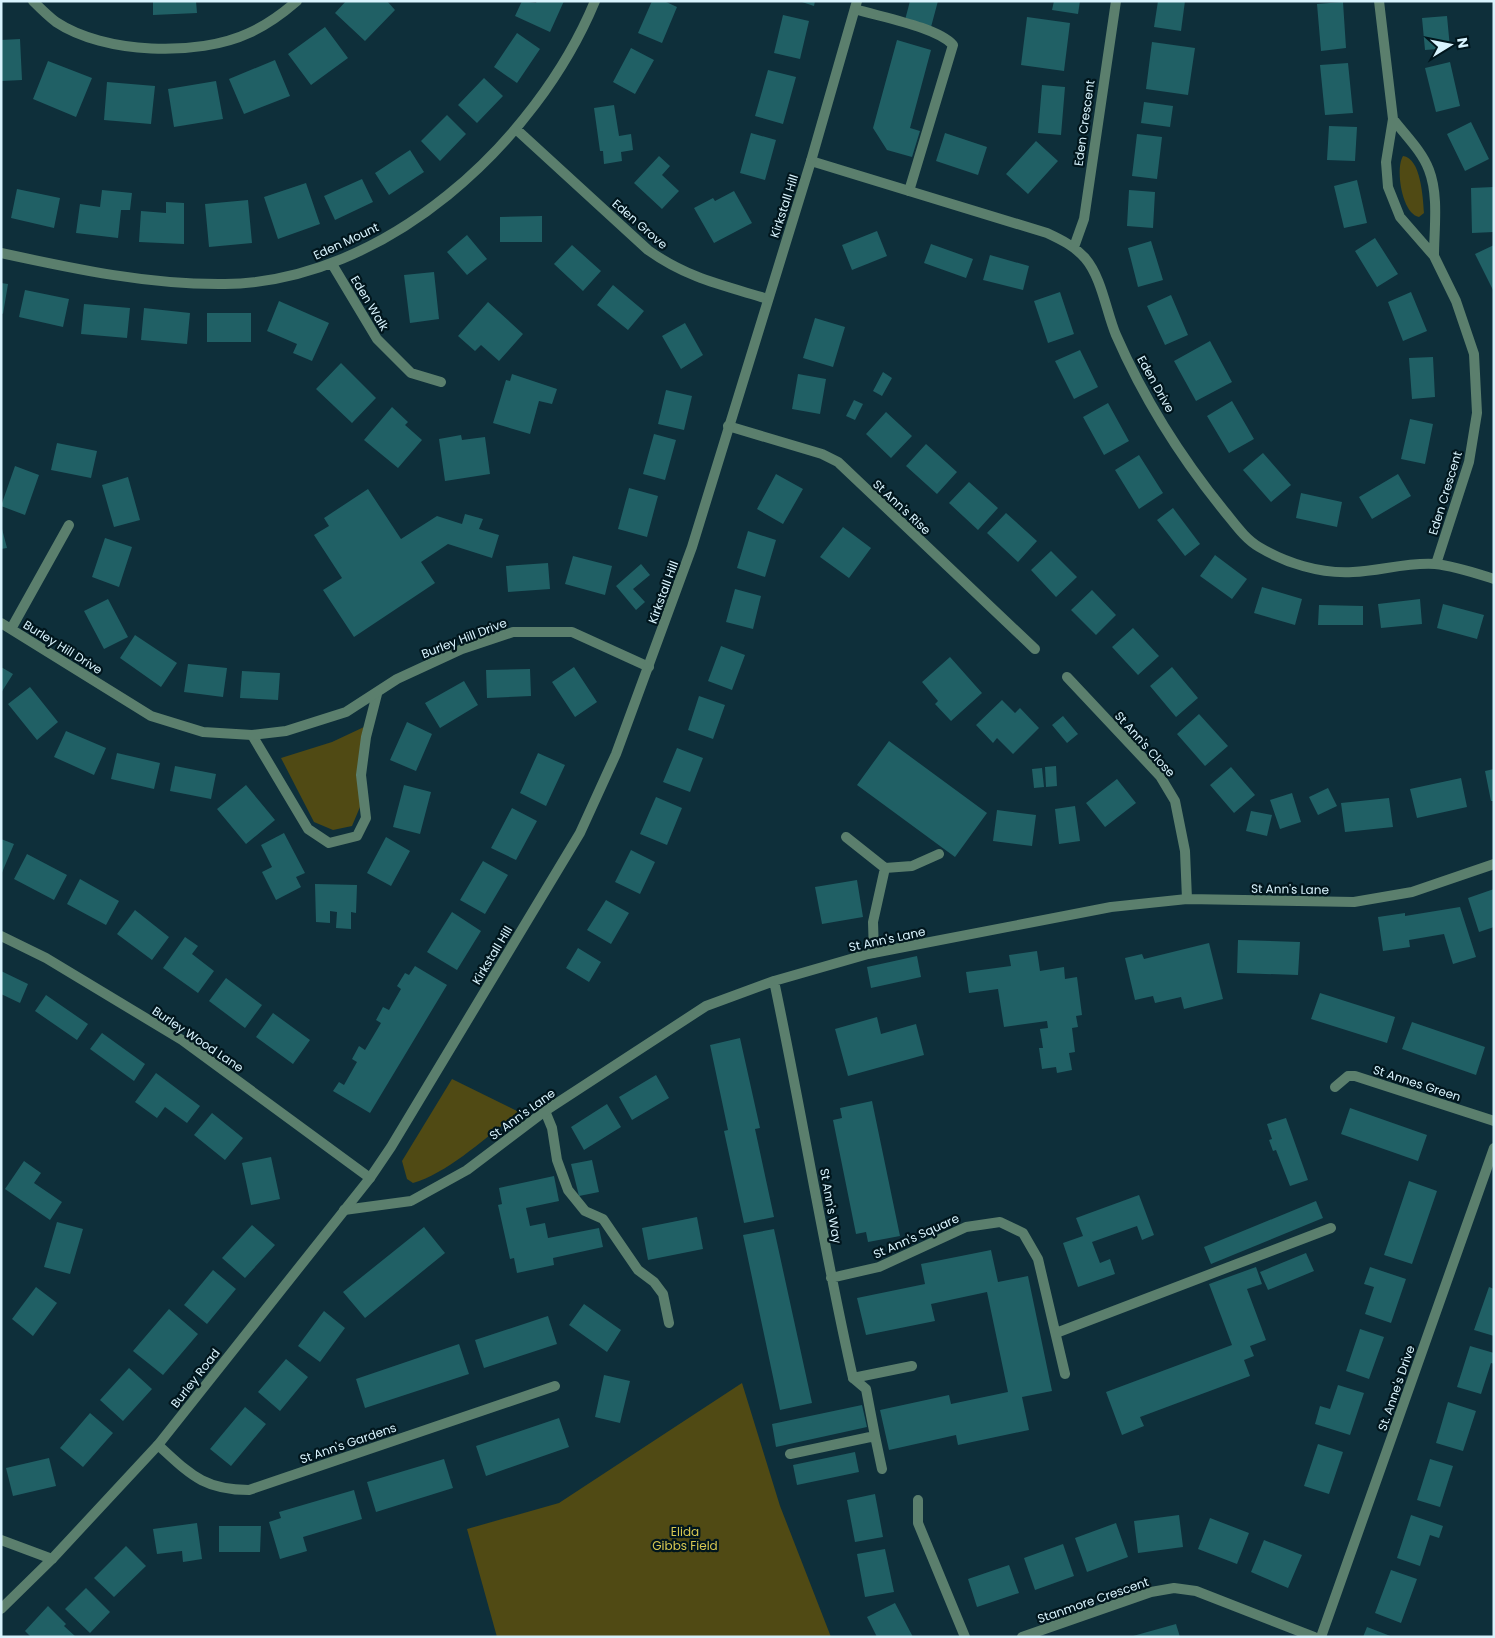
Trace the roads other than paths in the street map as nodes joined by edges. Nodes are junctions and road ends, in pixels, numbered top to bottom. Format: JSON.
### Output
{"nodes":[{"id":1,"x":34,"y":1,"type":"edge"},
{"id":2,"x":297,"y":1,"type":"edge"},
{"id":3,"x":595,"y":1,"type":"edge"},
{"id":4,"x":1116,"y":1,"type":"edge"},
{"id":5,"x":1379,"y":1,"type":"edge"},
{"id":6,"x":856,"y":5,"type":"edge"},
{"id":7,"x":1393,"y":119,"type":"junction"},
{"id":8,"x":517,"y":130,"type":"junction"},
{"id":9,"x":812,"y":161,"type":"junction"},
{"id":10,"x":909,"y":191,"type":"junction"},
{"id":11,"x":1074,"y":247,"type":"junction"},
{"id":12,"x":1,"y":252,"type":"edge"},
{"id":13,"x":1434,"y":256,"type":"junction"},
{"id":14,"x":332,"y":264,"type":"junction"},
{"id":15,"x":768,"y":299,"type":"junction"},
{"id":16,"x":441,"y":382,"type":"dead end"},
{"id":17,"x":728,"y":426,"type":"junction"},
{"id":18,"x":69,"y":525,"type":"dead end"},
{"id":19,"x":1436,"y":564,"type":"junction"},
{"id":20,"x":1494,"y":579,"type":"edge"},
{"id":21,"x":1,"y":623,"type":"edge"},
{"id":22,"x":11,"y":629,"type":"junction"},
{"id":23,"x":1034,"y":649,"type":"dead end"},
{"id":24,"x":649,"y":667,"type":"junction"},
{"id":25,"x":1066,"y":677,"type":"dead end"},
{"id":26,"x":377,"y":694,"type":"junction"},
{"id":27,"x":252,"y":735,"type":"junction"},
{"id":28,"x":846,"y":838,"type":"dead end"},
{"id":29,"x":939,"y":854,"type":"dead end"},
{"id":30,"x":1494,"y":864,"type":"edge"},
{"id":31,"x":885,"y":868,"type":"junction"},
{"id":32,"x":1187,"y":898,"type":"junction"},
{"id":33,"x":1,"y":936,"type":"edge"},
{"id":34,"x":874,"y":953,"type":"junction"},
{"id":35,"x":774,"y":981,"type":"junction"},
{"id":36,"x":1336,"y":1086,"type":"dead end"},
{"id":37,"x":545,"y":1111,"type":"junction"},
{"id":38,"x":1494,"y":1121,"type":"edge"},
{"id":39,"x":391,"y":1147,"type":"joint"},
{"id":40,"x":1494,"y":1148,"type":"edge"},
{"id":41,"x":370,"y":1178,"type":"junction"},
{"id":42,"x":344,"y":1210,"type":"junction"},
{"id":43,"x":1331,"y":1228,"type":"dead end"},
{"id":44,"x":831,"y":1278,"type":"junction"},
{"id":45,"x":669,"y":1323,"type":"dead end"},
{"id":46,"x":1056,"y":1333,"type":"junction"},
{"id":47,"x":912,"y":1366,"type":"dead end"},
{"id":48,"x":1066,"y":1374,"type":"dead end"},
{"id":49,"x":854,"y":1378,"type":"junction"},
{"id":50,"x":555,"y":1386,"type":"dead end"},
{"id":51,"x":875,"y":1436,"type":"junction"},
{"id":52,"x":158,"y":1445,"type":"junction"},
{"id":53,"x":790,"y":1454,"type":"dead end"},
{"id":54,"x":882,"y":1469,"type":"dead end"},
{"id":55,"x":918,"y":1500,"type":"dead end"},
{"id":56,"x":1,"y":1540,"type":"edge"},
{"id":57,"x":52,"y":1559,"type":"junction"},
{"id":58,"x":1,"y":1609,"type":"edge"},
{"id":59,"x":965,"y":1637,"type":"edge"},
{"id":60,"x":1022,"y":1637,"type":"edge"},
{"id":61,"x":1314,"y":1637,"type":"edge"},
{"id":62,"x":1322,"y":1637,"type":"edge"}],
"edges":[{"from":1,"to":2,"type":"street"},
{"from":3,"to":8,"type":"street","name":"Eden Mount"},
{"from":4,"to":11,"type":"street","name":"Eden Crescent"},
{"from":5,"to":7,"type":"street","name":"Eden Crescent"},
{"from":6,"to":9,"type":"street","name":"Kirkstall Hill"},
{"from":6,"to":10,"type":"street"},
{"from":7,"to":13,"type":"street","name":"Eden Crescent"},
{"from":7,"to":13,"type":"street","name":"Eden Crescent"},
{"from":8,"to":14,"type":"street","name":"Eden Mount"},
{"from":8,"to":15,"type":"street","name":"Eden Grove"},
{"from":9,"to":10,"type":"street","name":"Eden Drive"},
{"from":9,"to":15,"type":"street","name":"Kirkstall Hill"},
{"from":10,"to":11,"type":"street","name":"Eden Drive"},
{"from":11,"to":19,"type":"street","name":"Eden Drive"},
{"from":12,"to":14,"type":"street","name":"Eden Mount"},
{"from":13,"to":19,"type":"street","name":"Eden Crescent"},
{"from":14,"to":16,"type":"street","name":"Eden Walk"},
{"from":15,"to":17,"type":"street","name":"Kirkstall Hill"},
{"from":17,"to":23,"type":"street","name":"St Ann's Rise"},
{"from":17,"to":24,"type":"street","name":"Kirkstall Hill"},
{"from":18,"to":22,"type":"street"},
{"from":19,"to":20,"type":"street","name":"Eden Drive"},
{"from":21,"to":22,"type":"street","name":"Burley Hill Drive"},
{"from":22,"to":27,"type":"street","name":"Burley Hill Drive"},
{"from":24,"to":26,"type":"street","name":"Burley Hill Drive"},
{"from":24,"to":39,"type":"street","name":"Kirkstall Hill"},
{"from":25,"to":32,"type":"street","name":"St Ann's Close"},
{"from":26,"to":27,"type":"street","name":"Burley Hill Drive"},
{"from":26,"to":27,"type":"street"},
{"from":28,"to":31,"type":"street"},
{"from":29,"to":31,"type":"street"},
{"from":30,"to":32,"type":"street","name":"St Ann's Lane"},
{"from":31,"to":34,"type":"street"},
{"from":32,"to":34,"type":"street","name":"St Ann's Lane"},
{"from":33,"to":41,"type":"street","name":"Burley Wood Lane"},
{"from":34,"to":35,"type":"street","name":"St Ann's Lane"},
{"from":35,"to":37,"type":"street","name":"St Ann's Lane"},
{"from":35,"to":44,"type":"street","name":"St Ann's Way"},
{"from":36,"to":38,"type":"street","name":"St Annes Green"},
{"from":37,"to":42,"type":"street","name":"St Ann's Lane"},
{"from":37,"to":45,"type":"street"},
{"from":39,"to":41,"type":"street","name":"Burley Road"},
{"from":40,"to":62,"type":"street","name":"St. Anne's Drive"},
{"from":41,"to":42,"type":"street","name":"Burley Road"},
{"from":42,"to":52,"type":"street","name":"Burley Road"},
{"from":43,"to":46,"type":"street"},
{"from":44,"to":46,"type":"street","name":"St Ann's Square"},
{"from":44,"to":49,"type":"street","name":"St Ann's Way"},
{"from":46,"to":48,"type":"street","name":"St Ann's Square"},
{"from":47,"to":49,"type":"street"},
{"from":49,"to":51,"type":"street"},
{"from":50,"to":52,"type":"street","name":"St Ann's Gardens"},
{"from":51,"to":53,"type":"street"},
{"from":51,"to":54,"type":"street"},
{"from":52,"to":57,"type":"street","name":"Burley Road"},
{"from":55,"to":59,"type":"street"},
{"from":56,"to":57,"type":"street"},
{"from":57,"to":58,"type":"street","name":"Burley Road"},
{"from":60,"to":61,"type":"street","name":"Stanmore Crescent"}]}
